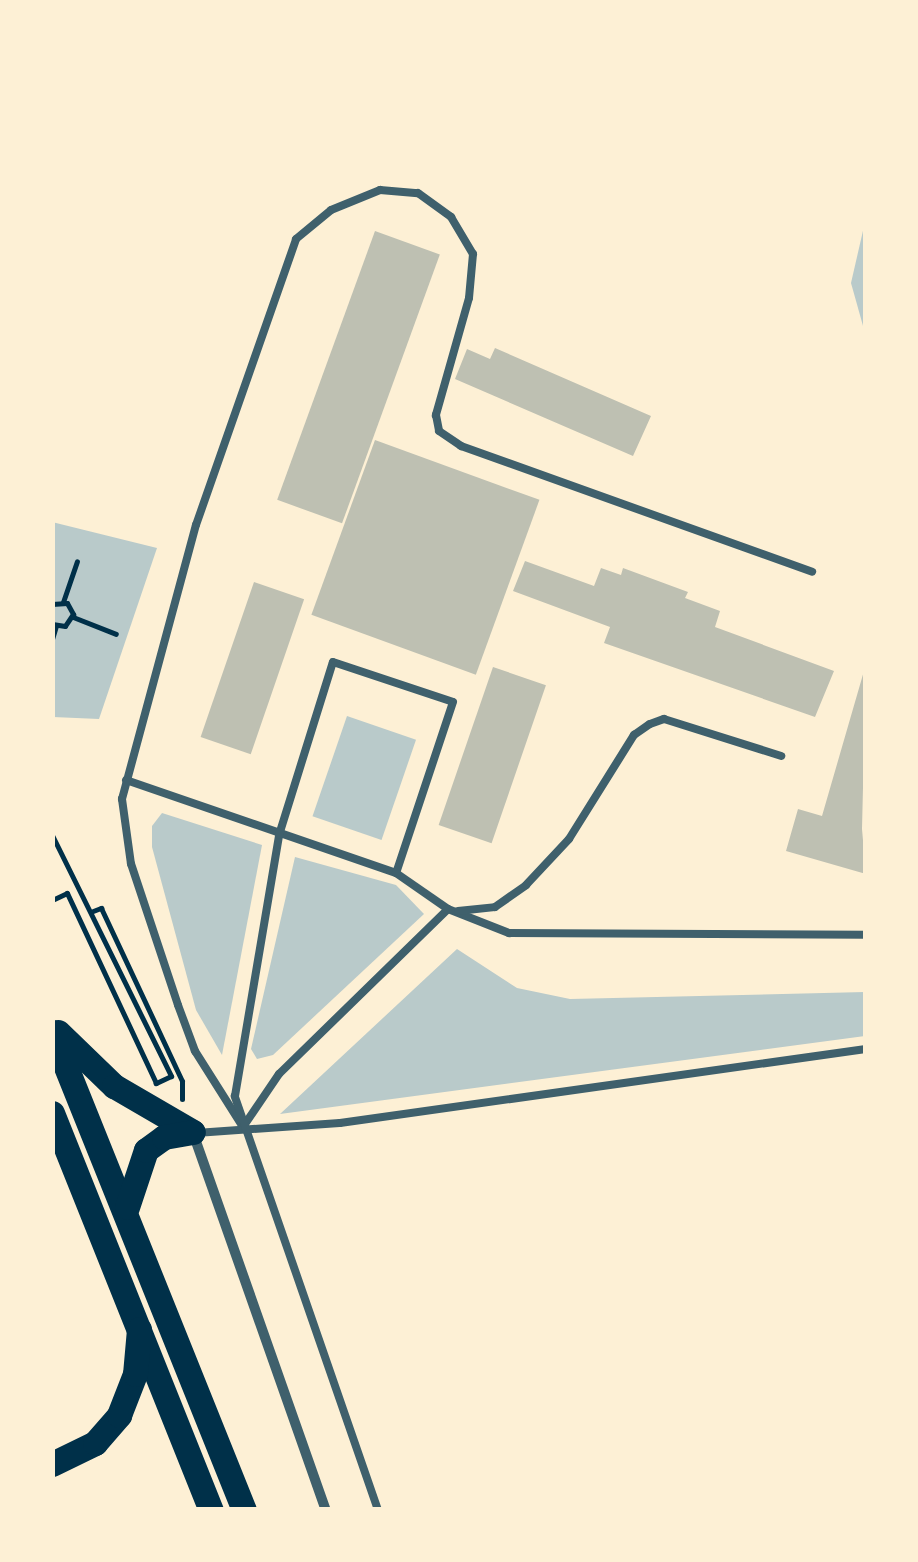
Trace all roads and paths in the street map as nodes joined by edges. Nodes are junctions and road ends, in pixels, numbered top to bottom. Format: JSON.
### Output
{"nodes":[{"id":1,"x":78,"y":561,"type":"dead end"},
{"id":2,"x":812,"y":572,"type":"dead end"},
{"id":3,"x":63,"y":602,"type":"junction"},
{"id":4,"x":52,"y":604,"type":"edge"},
{"id":5,"x":73,"y":617,"type":"junction"},
{"id":6,"x":54,"y":625,"type":"edge"},
{"id":7,"x":116,"y":634,"type":"dead end"},
{"id":8,"x":52,"y":639,"type":"edge"},
{"id":9,"x":781,"y":756,"type":"dead end"},
{"id":10,"x":126,"y":780,"type":"junction"},
{"id":11,"x":279,"y":835,"type":"junction"},
{"id":12,"x":52,"y":836,"type":"edge"},
{"id":13,"x":396,"y":873,"type":"junction"},
{"id":14,"x":52,"y":900,"type":"edge"},
{"id":15,"x":448,"y":910,"type":"junction"},
{"id":16,"x":94,"y":911,"type":"junction"},
{"id":17,"x":866,"y":935,"type":"edge"},
{"id":18,"x":52,"y":1029,"type":"edge"},
{"id":19,"x":866,"y":1050,"type":"edge"},
{"id":20,"x":182,"y":1104,"type":"dead end"},
{"id":21,"x":52,"y":1113,"type":"edge"},
{"id":22,"x":243,"y":1127,"type":"junction"},
{"id":23,"x":193,"y":1132,"type":"junction"},
{"id":24,"x":127,"y":1206,"type":"junction"},
{"id":25,"x":138,"y":1314,"type":"junction"},
{"id":26,"x":56,"y":1461,"type":"edge"},
{"id":27,"x":210,"y":1510,"type":"edge"},
{"id":28,"x":244,"y":1510,"type":"edge"},
{"id":29,"x":326,"y":1510,"type":"edge"},
{"id":30,"x":378,"y":1510,"type":"edge"}],
"edges":[{"from":1,"to":3,"type":"path"},
{"from":2,"to":10,"type":"lane"},
{"from":3,"to":4,"type":"path"},
{"from":3,"to":5,"type":"path"},
{"from":5,"to":6,"type":"path"},
{"from":5,"to":7,"type":"path"},
{"from":6,"to":8,"type":"path"},
{"from":9,"to":15,"type":"lane"},
{"from":10,"to":11,"type":"lane"},
{"from":10,"to":22,"type":"lane"},
{"from":11,"to":13,"type":"lane"},
{"from":11,"to":13,"type":"lane"},
{"from":11,"to":22,"type":"lane"},
{"from":12,"to":16,"type":"path"},
{"from":13,"to":15,"type":"lane"},
{"from":14,"to":16,"type":"path"},
{"from":15,"to":17,"type":"lane"},
{"from":15,"to":22,"type":"lane"},
{"from":16,"to":20,"type":"path"},
{"from":18,"to":23,"type":"highway"},
{"from":18,"to":24,"type":"highway"},
{"from":19,"to":22,"type":"lane"},
{"from":21,"to":25,"type":"highway"},
{"from":22,"to":23,"type":"lane"},
{"from":22,"to":30,"type":"lane"},
{"from":23,"to":24,"type":"highway"},
{"from":23,"to":29,"type":"street"},
{"from":24,"to":28,"type":"highway"},
{"from":25,"to":26,"type":"highway"},
{"from":25,"to":27,"type":"highway"}]}
